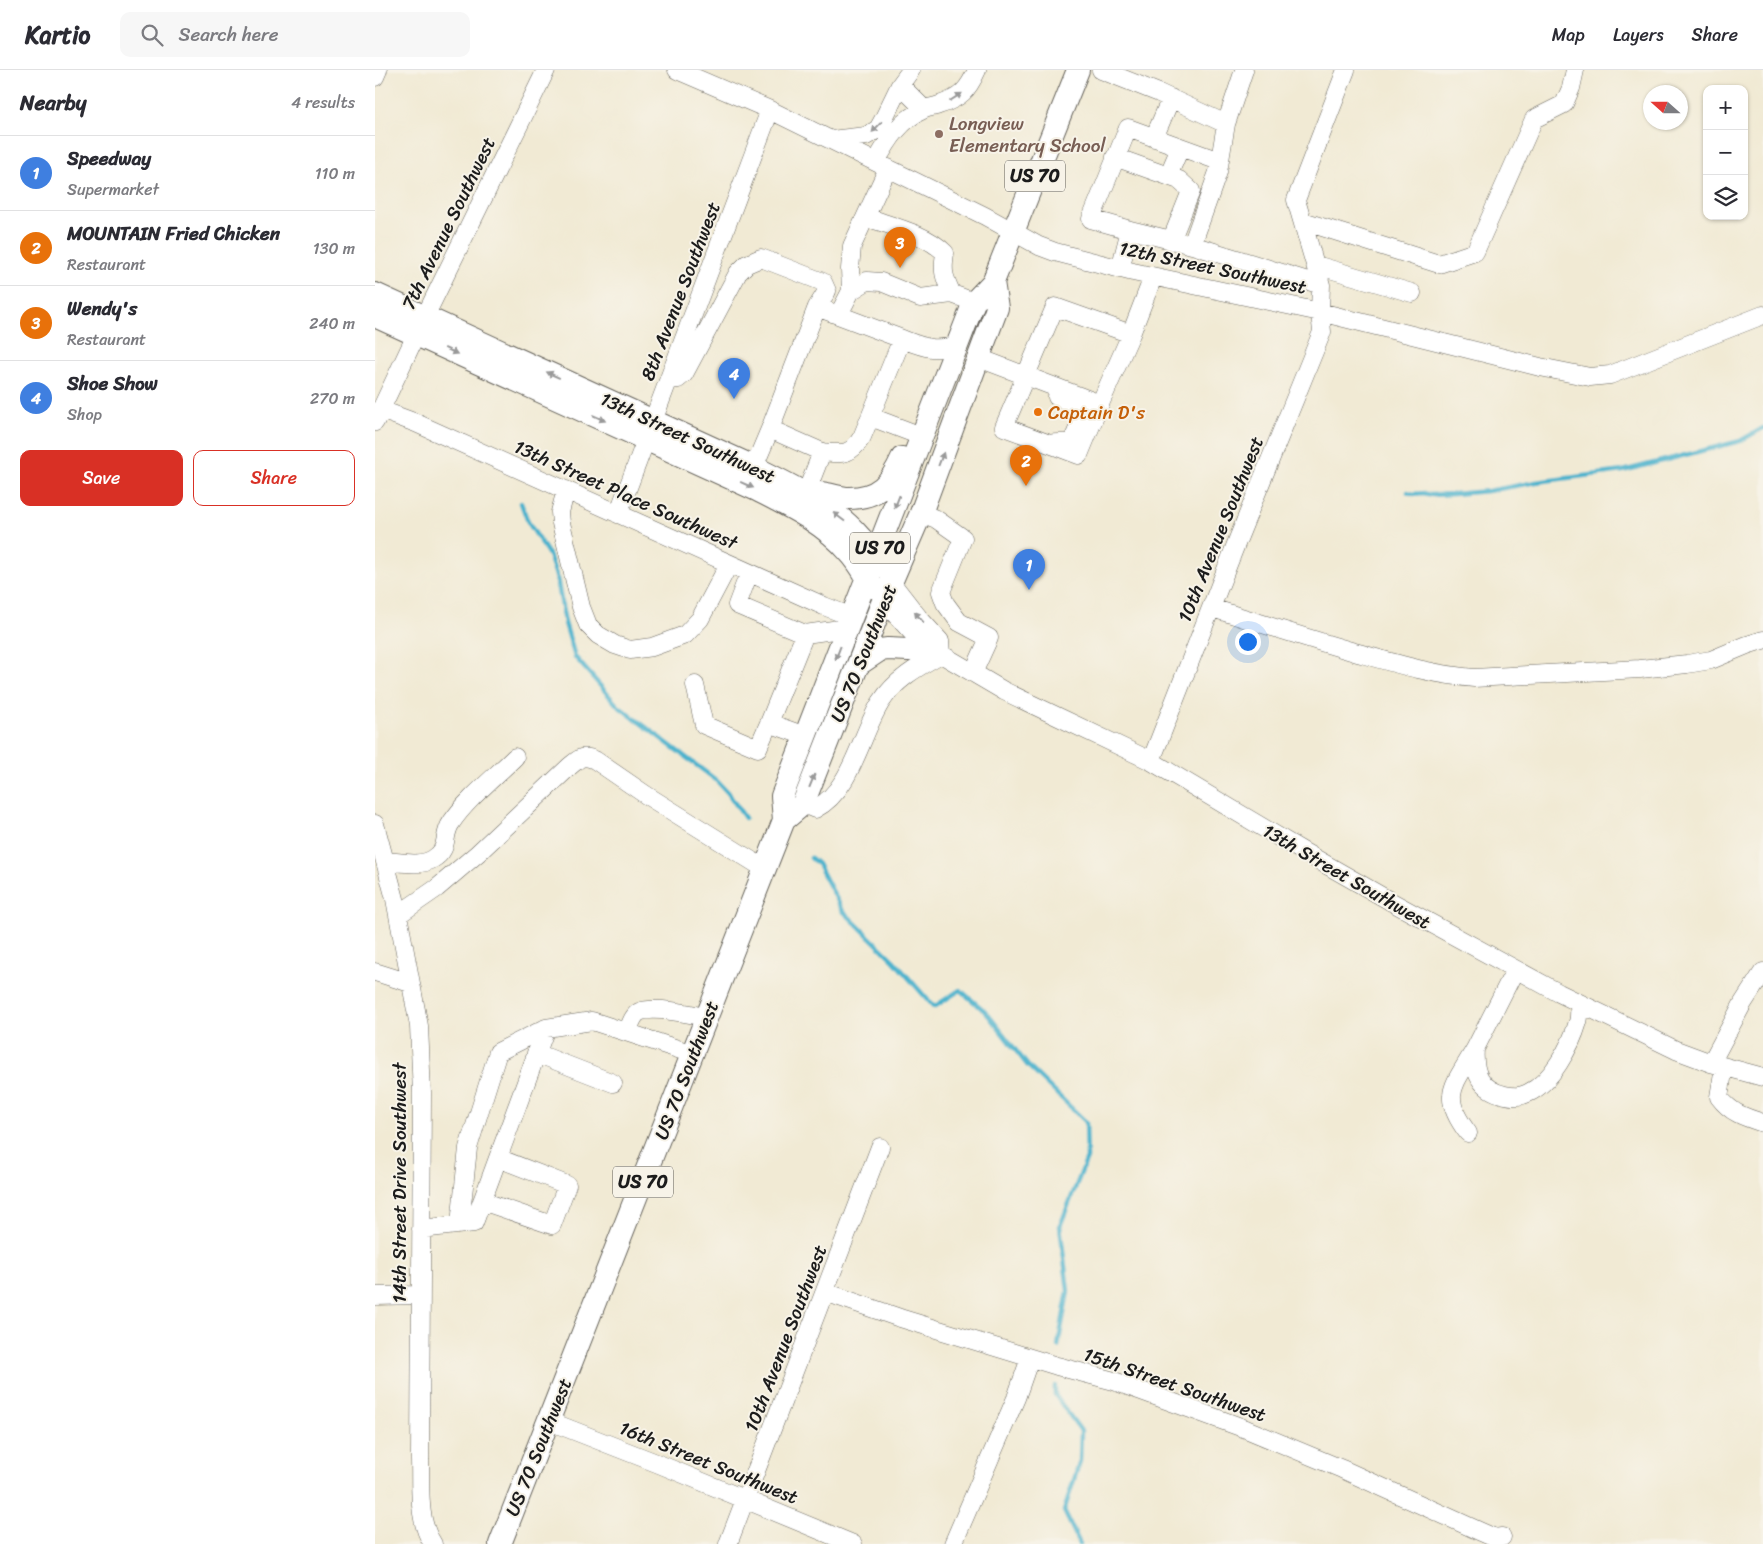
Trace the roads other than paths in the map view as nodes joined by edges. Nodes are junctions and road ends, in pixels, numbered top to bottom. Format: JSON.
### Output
{"nodes":[{"id":1,"x":379,"y":70,"type":"edge"},
{"id":2,"x":547,"y":70,"type":"edge"},
{"id":3,"x":677,"y":70,"type":"edge"},
{"id":4,"x":911,"y":70,"type":"edge"},
{"id":5,"x":977,"y":70,"type":"edge"},
{"id":6,"x":1078,"y":70,"type":"edge"},
{"id":7,"x":1101,"y":70,"type":"edge"},
{"id":8,"x":1244,"y":70,"type":"edge"},
{"id":9,"x":1347,"y":70,"type":"edge"},
{"id":10,"x":1575,"y":70,"type":"edge"},
{"id":11,"x":375,"y":77,"type":"edge"},
{"id":12,"x":900,"y":85,"type":"junction"},
{"id":13,"x":1171,"y":98,"type":"junction"},
{"id":14,"x":925,"y":109,"type":"junction"},
{"id":15,"x":770,"y":110,"type":"junction"},
{"id":16,"x":1226,"y":124,"type":"junction"},
{"id":17,"x":1154,"y":138,"type":"junction"},
{"id":18,"x":831,"y":140,"type":"junction"},
{"id":19,"x":1180,"y":148,"type":"junction"},
{"id":20,"x":1115,"y":157,"type":"junction"},
{"id":21,"x":1219,"y":161,"type":"junction"},
{"id":22,"x":882,"y":165,"type":"junction"},
{"id":23,"x":1168,"y":176,"type":"junction"},
{"id":24,"x":866,"y":217,"type":"junction"},
{"id":25,"x":1303,"y":221,"type":"junction"},
{"id":26,"x":1130,"y":230,"type":"junction"},
{"id":27,"x":1013,"y":231,"type":"junction"},
{"id":28,"x":1171,"y":241,"type":"junction"},
{"id":29,"x":1191,"y":245,"type":"junction"},
{"id":30,"x":1316,"y":265,"type":"junction"},
{"id":31,"x":1120,"y":269,"type":"junction"},
{"id":32,"x":1153,"y":277,"type":"junction"},
{"id":33,"x":993,"y":282,"type":"junction"},
{"id":34,"x":1321,"y":285,"type":"junction"},
{"id":35,"x":851,"y":291,"type":"junction"},
{"id":36,"x":1412,"y":292,"type":"dead end"},
{"id":37,"x":375,"y":294,"type":"edge"},
{"id":38,"x":952,"y":294,"type":"junction"},
{"id":39,"x":974,"y":302,"type":"junction"},
{"id":40,"x":817,"y":307,"type":"junction"},
{"id":41,"x":1320,"y":312,"type":"junction"},
{"id":42,"x":839,"y":314,"type":"junction"},
{"id":43,"x":1763,"y":315,"type":"edge"},
{"id":44,"x":375,"y":316,"type":"edge"},
{"id":45,"x":420,"y":326,"type":"junction"},
{"id":46,"x":1131,"y":334,"type":"junction"},
{"id":47,"x":902,"y":339,"type":"junction"},
{"id":48,"x":954,"y":352,"type":"junction"},
{"id":49,"x":979,"y":358,"type":"junction"},
{"id":50,"x":1029,"y":377,"type":"junction"},
{"id":51,"x":669,"y":380,"type":"junction"},
{"id":52,"x":1100,"y":404,"type":"junction"},
{"id":53,"x":378,"y":416,"type":"edge"},
{"id":54,"x":871,"y":417,"type":"junction"},
{"id":55,"x":770,"y":429,"type":"junction"},
{"id":56,"x":650,"y":430,"type":"junction"},
{"id":57,"x":913,"y":433,"type":"junction"},
{"id":58,"x":1049,"y":444,"type":"junction"},
{"id":59,"x":822,"y":452,"type":"junction"},
{"id":60,"x":754,"y":466,"type":"junction"},
{"id":61,"x":566,"y":490,"type":"junction"},
{"id":62,"x":806,"y":492,"type":"junction"},
{"id":63,"x":921,"y":512,"type":"junction"},
{"id":64,"x":618,"y":514,"type":"junction"},
{"id":65,"x":729,"y":564,"type":"junction"},
{"id":66,"x":871,"y":568,"type":"junction"},
{"id":67,"x":749,"y":573,"type":"junction"},
{"id":68,"x":887,"y":591,"type":"junction"},
{"id":69,"x":1212,"y":608,"type":"junction"},
{"id":70,"x":850,"y":622,"type":"junction"},
{"id":71,"x":805,"y":634,"type":"junction"},
{"id":72,"x":1763,"y":640,"type":"edge"},
{"id":73,"x":935,"y":652,"type":"junction"},
{"id":74,"x":859,"y":664,"type":"junction"},
{"id":75,"x":973,"y":673,"type":"junction"},
{"id":76,"x":695,"y":685,"type":"dead end"},
{"id":77,"x":769,"y":723,"type":"junction"},
{"id":78,"x":805,"y":736,"type":"junction"},
{"id":79,"x":515,"y":757,"type":"dead end"},
{"id":80,"x":1151,"y":761,"type":"junction"},
{"id":81,"x":803,"y":804,"type":"junction"},
{"id":82,"x":784,"y":820,"type":"junction"},
{"id":83,"x":375,"y":824,"type":"edge"},
{"id":84,"x":385,"y":861,"type":"junction"},
{"id":85,"x":765,"y":869,"type":"junction"},
{"id":86,"x":398,"y":915,"type":"junction"},
{"id":87,"x":1515,"y":970,"type":"junction"},
{"id":88,"x":375,"y":972,"type":"edge"},
{"id":89,"x":1763,"y":972,"type":"edge"},
{"id":90,"x":410,"y":983,"type":"junction"},
{"id":91,"x":1579,"y":1003,"type":"junction"},
{"id":92,"x":707,"y":1018,"type":"junction"},
{"id":93,"x":545,"y":1028,"type":"junction"},
{"id":94,"x":627,"y":1032,"type":"junction"},
{"id":95,"x":1475,"y":1049,"type":"junction"},
{"id":96,"x":536,"y":1054,"type":"junction"},
{"id":97,"x":693,"y":1054,"type":"junction"},
{"id":98,"x":1717,"y":1065,"type":"junction"},
{"id":99,"x":1763,"y":1077,"type":"edge"},
{"id":100,"x":613,"y":1083,"type":"dead end"},
{"id":101,"x":1763,"y":1123,"type":"edge"},
{"id":102,"x":1468,"y":1134,"type":"dead end"},
{"id":103,"x":880,"y":1147,"type":"dead end"},
{"id":104,"x":498,"y":1158,"type":"junction"},
{"id":105,"x":482,"y":1200,"type":"junction"},
{"id":106,"x":460,"y":1224,"type":"junction"},
{"id":107,"x":421,"y":1229,"type":"junction"},
{"id":108,"x":825,"y":1292,"type":"junction"},
{"id":109,"x":420,"y":1295,"type":"junction"},
{"id":110,"x":375,"y":1296,"type":"edge"},
{"id":111,"x":1030,"y":1358,"type":"junction"},
{"id":112,"x":549,"y":1421,"type":"junction"},
{"id":113,"x":746,"y":1499,"type":"junction"},
{"id":114,"x":1502,"y":1537,"type":"dead end"},
{"id":115,"x":433,"y":1544,"type":"edge"},
{"id":116,"x":500,"y":1544,"type":"edge"},
{"id":117,"x":728,"y":1544,"type":"edge"},
{"id":118,"x":853,"y":1544,"type":"edge"},
{"id":119,"x":953,"y":1544,"type":"edge"}],
"edges":[{"from":1,"to":11,"type":"street"},
{"from":2,"to":45,"type":"street","name":"7th Avenue Southwest"},
{"from":3,"to":15,"type":"street","name":"12th Street Southwest"},
{"from":4,"to":12,"type":"street"},
{"from":14,"to":5,"type":"street","one_way":true},
{"from":6,"to":27,"type":"main road","name":"US 70 Southwest","number":"US 70"},
{"from":7,"to":13,"type":"street"},
{"from":8,"to":16,"type":"street"},
{"from":9,"to":25,"type":"street","name":"10th Avenue Southwest"},
{"from":10,"to":25,"type":"street"},
{"from":12,"to":14,"type":"street"},
{"from":12,"to":18,"type":"street","one_way":true},
{"from":13,"to":16,"type":"street"},
{"from":13,"to":17,"type":"street"},
{"from":14,"to":22,"type":"street"},
{"from":15,"to":18,"type":"street","name":"12th Street Southwest"},
{"from":15,"to":51,"type":"street","name":"8th Avenue Southwest"},
{"from":16,"to":21,"type":"street"},
{"from":17,"to":19,"type":"street"},
{"from":17,"to":20,"type":"street"},
{"from":18,"to":22,"type":"street","name":"12th Street Southwest"},
{"from":19,"to":21,"type":"street"},
{"from":19,"to":23,"type":"street"},
{"from":20,"to":23,"type":"street"},
{"from":20,"to":26,"type":"street"},
{"from":21,"to":29,"type":"street"},
{"from":22,"to":24,"type":"street"},
{"from":22,"to":27,"type":"street","name":"12th Street Southwest"},
{"from":23,"to":28,"type":"street"},
{"from":24,"to":35,"type":"street"},
{"from":24,"to":38,"type":"street"},
{"from":25,"to":30,"type":"street","name":"10th Avenue Southwest"},
{"from":26,"to":28,"type":"street"},
{"from":26,"to":31,"type":"street"},
{"from":27,"to":31,"type":"street","name":"12th Street Southwest"},
{"from":27,"to":33,"type":"main road","name":"US 70 Southwest","number":"US 70"},
{"from":28,"to":29,"type":"street"},
{"from":29,"to":34,"type":"street"},
{"from":30,"to":34,"type":"street","name":"10th Avenue Southwest"},
{"from":30,"to":36,"type":"street"},
{"from":31,"to":32,"type":"street","name":"12th Street Southwest"},
{"from":32,"to":41,"type":"street","name":"12th Street Southwest"},
{"from":32,"to":46,"type":"street"},
{"from":33,"to":39,"type":"main road","name":"US 70 Southwest","number":"US 70"},
{"from":33,"to":49,"type":"main road","name":"US 70 Southwest","number":"US 70"},
{"from":34,"to":41,"type":"street","name":"10th Avenue Southwest"},
{"from":35,"to":38,"type":"street"},
{"from":35,"to":42,"type":"street"},
{"from":37,"to":45,"type":"main road","name":"13th Street Southwest"},
{"from":38,"to":39,"type":"street"},
{"from":39,"to":48,"type":"main road","name":"US 70 Southwest","number":"US 70"},
{"from":40,"to":42,"type":"street"},
{"from":40,"to":51,"type":"street"},
{"from":40,"to":55,"type":"street"},
{"from":41,"to":43,"type":"street","name":"12th Street Southwest"},
{"from":41,"to":69,"type":"street","name":"10th Avenue Southwest"},
{"from":42,"to":47,"type":"street"},
{"from":44,"to":45,"type":"main road","name":"13th Street Southwest"},
{"from":45,"to":53,"type":"street","name":"7th Avenue Southwest"},
{"from":45,"to":56,"type":"main road","name":"13th Street Southwest"},
{"from":46,"to":50,"type":"street"},
{"from":46,"to":52,"type":"street"},
{"from":47,"to":48,"type":"street"},
{"from":47,"to":54,"type":"street"},
{"from":48,"to":57,"type":"main road"},
{"from":48,"to":66,"type":"main road","name":"US 70 Southwest","number":"US 70","one_way":true},
{"from":49,"to":50,"type":"street"},
{"from":63,"to":49,"type":"main road","name":"US 70 Southwest","number":"US 70","one_way":true},
{"from":50,"to":52,"type":"street"},
{"from":50,"to":58,"type":"street"},
{"from":50,"to":58,"type":"street"},
{"from":51,"to":56,"type":"street","name":"8th Avenue Southwest"},
{"from":52,"to":58,"type":"street"},
{"from":53,"to":61,"type":"street","name":"13th Street Place Southwest"},
{"from":54,"to":57,"type":"street"},
{"from":54,"to":59,"type":"street"},
{"from":55,"to":59,"type":"street"},
{"from":55,"to":60,"type":"street"},
{"from":56,"to":60,"type":"main road","name":"13th Street Southwest"},
{"from":56,"to":64,"type":"street","name":"8th Avenue Southwest"},
{"from":56,"to":66,"type":"main road","name":"13th Street Southwest","one_way":true},
{"from":57,"to":62,"type":"main road"},
{"from":59,"to":62,"type":"street"},
{"from":60,"to":62,"type":"main road","name":"13th Street Southwest"},
{"from":61,"to":64,"type":"street","name":"13th Street Place Southwest"},
{"from":61,"to":65,"type":"street"},
{"from":66,"to":62,"type":"main road","name":"13th Street Southwest","one_way":true},
{"from":63,"to":68,"type":"main road","name":"US 70 Southwest","number":"US 70"},
{"from":63,"to":75,"type":"street"},
{"from":64,"to":65,"type":"street","name":"13th Street Place Southwest"},
{"from":65,"to":67,"type":"street","name":"13th Street Place Southwest"},
{"from":66,"to":68,"type":"main road","name":"13th Street Southwest"},
{"from":66,"to":70,"type":"main road","name":"US 70 Southwest","number":"US 70"},
{"from":67,"to":70,"type":"street","name":"13th Street Place Southwest"},
{"from":67,"to":71,"type":"street"},
{"from":68,"to":73,"type":"street","name":"13th Street Southwest"},
{"from":68,"to":74,"type":"main road","name":"US 70 Southwest","number":"US 70"},
{"from":69,"to":72,"type":"street"},
{"from":69,"to":80,"type":"street","name":"10th Avenue Southwest"},
{"from":70,"to":71,"type":"street"},
{"from":70,"to":78,"type":"main road","name":"US 70 Southwest","number":"US 70","one_way":true},
{"from":71,"to":77,"type":"street"},
{"from":73,"to":74,"type":"main road"},
{"from":73,"to":75,"type":"street","name":"13th Street Southwest"},
{"from":73,"to":81,"type":"street"},
{"from":81,"to":74,"type":"main road","name":"US 70 Southwest","number":"US 70","one_way":true},
{"from":75,"to":80,"type":"street","name":"13th Street Southwest"},
{"from":76,"to":77,"type":"street"},
{"from":77,"to":78,"type":"street"},
{"from":78,"to":82,"type":"main road","name":"US 70 Southwest","number":"US 70"},
{"from":79,"to":84,"type":"street"},
{"from":80,"to":87,"type":"street","name":"13th Street Southwest"},
{"from":81,"to":82,"type":"main road","name":"US 70 Southwest","number":"US 70"},
{"from":82,"to":85,"type":"main road","name":"US 70 Southwest","number":"US 70"},
{"from":83,"to":84,"type":"street","name":"14th Street Drive Southwest"},
{"from":84,"to":86,"type":"street","name":"14th Street Drive Southwest"},
{"from":85,"to":86,"type":"street"},
{"from":85,"to":92,"type":"main road","name":"US 70 Southwest","number":"US 70"},
{"from":86,"to":90,"type":"street","name":"14th Street Drive Southwest"},
{"from":87,"to":91,"type":"street","name":"13th Street Southwest"},
{"from":87,"to":95,"type":"street"},
{"from":88,"to":90,"type":"street"},
{"from":89,"to":98,"type":"street"},
{"from":90,"to":107,"type":"street","name":"14th Street Drive Southwest"},
{"from":91,"to":95,"type":"street"},
{"from":91,"to":98,"type":"street","name":"13th Street Southwest"},
{"from":92,"to":94,"type":"street"},
{"from":92,"to":97,"type":"main road","name":"US 70 Southwest","number":"US 70"},
{"from":93,"to":94,"type":"street"},
{"from":93,"to":96,"type":"street"},
{"from":93,"to":106,"type":"street"},
{"from":94,"to":97,"type":"street"},
{"from":95,"to":102,"type":"street"},
{"from":96,"to":100,"type":"street"},
{"from":96,"to":104,"type":"street"},
{"from":97,"to":112,"type":"main road","name":"US 70 Southwest","number":"US 70"},
{"from":98,"to":99,"type":"street","name":"13th Street Southwest"},
{"from":98,"to":101,"type":"street"},
{"from":103,"to":108,"type":"street","name":"10th Avenue Southwest"},
{"from":104,"to":105,"type":"street"},
{"from":104,"to":105,"type":"street"},
{"from":105,"to":106,"type":"street"},
{"from":106,"to":107,"type":"street"},
{"from":107,"to":109,"type":"street","name":"14th Street Drive Southwest"},
{"from":108,"to":111,"type":"street","name":"15th Street Southwest"},
{"from":108,"to":113,"type":"street","name":"10th Avenue Southwest"},
{"from":109,"to":110,"type":"street"},
{"from":109,"to":115,"type":"street","name":"14th Street Drive Southwest"},
{"from":111,"to":114,"type":"street","name":"15th Street Southwest"},
{"from":111,"to":119,"type":"street"},
{"from":112,"to":113,"type":"street","name":"16th Street Southwest"},
{"from":112,"to":116,"type":"main road","name":"US 70 Southwest","number":"US 70"},
{"from":113,"to":117,"type":"street","name":"10th Avenue Southwest"},
{"from":113,"to":118,"type":"street","name":"16th Street Southwest"}]}
